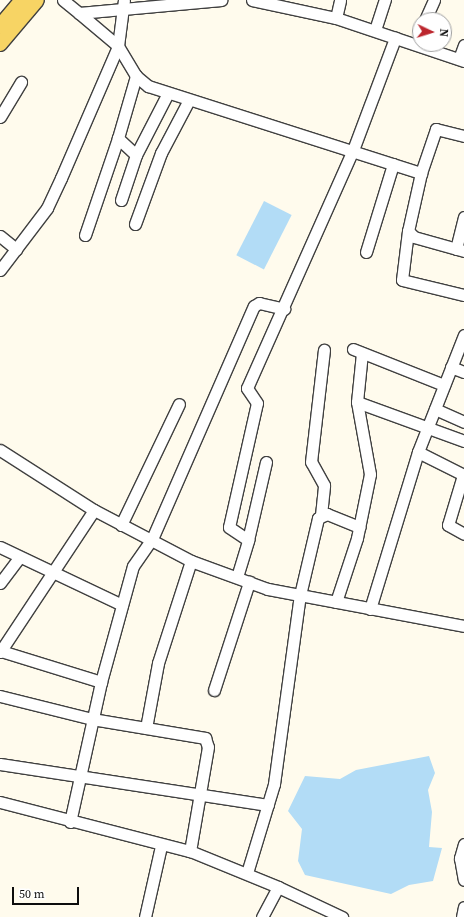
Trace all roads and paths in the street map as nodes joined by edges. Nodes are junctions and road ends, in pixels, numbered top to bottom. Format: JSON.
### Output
{"nodes":[{"id":1,"x":22,"y":0,"type":"edge"},
{"id":2,"x":37,"y":0,"type":"edge"},
{"id":3,"x":63,"y":0,"type":"edge"},
{"id":4,"x":216,"y":0,"type":"edge"},
{"id":5,"x":221,"y":0,"type":"edge"},
{"id":6,"x":252,"y":0,"type":"edge"},
{"id":7,"x":340,"y":0,"type":"edge"},
{"id":8,"x":385,"y":0,"type":"edge"},
{"id":9,"x":434,"y":0,"type":"edge"},
{"id":10,"x":123,"y":6,"type":"edge"},
{"id":11,"x":429,"y":12,"type":"edge"},
{"id":12,"x":79,"y":13,"type":"junction"},
{"id":13,"x":336,"y":18,"type":"junction"},
{"id":14,"x":0,"y":26,"type":"edge"},
{"id":15,"x":375,"y":30,"type":"junction"},
{"id":16,"x":395,"y":38,"type":"junction"},
{"id":17,"x":412,"y":38,"type":"edge"},
{"id":18,"x":0,"y":44,"type":"edge"},
{"id":19,"x":464,"y":45,"type":"edge"},
{"id":20,"x":118,"y":46,"type":"junction"},
{"id":21,"x":446,"y":52,"type":"edge"},
{"id":22,"x":462,"y":60,"type":"edge"},
{"id":23,"x":136,"y":76,"type":"junction"},
{"id":24,"x":21,"y":82,"type":"dead end"},
{"id":25,"x":167,"y":94,"type":"junction"},
{"id":26,"x":188,"y":100,"type":"junction"},
{"id":27,"x":0,"y":117,"type":"edge"},
{"id":28,"x":464,"y":136,"type":"edge"},
{"id":29,"x":118,"y":138,"type":"junction"},
{"id":30,"x":353,"y":150,"type":"junction"},
{"id":31,"x":136,"y":155,"type":"junction"},
{"id":32,"x":393,"y":164,"type":"junction"},
{"id":33,"x":421,"y":173,"type":"junction"},
{"id":34,"x":121,"y":200,"type":"dead end"},
{"id":35,"x":464,"y":217,"type":"edge"},
{"id":36,"x":135,"y":224,"type":"dead end"},
{"id":37,"x":408,"y":231,"type":"junction"},
{"id":38,"x":0,"y":236,"type":"edge"},
{"id":39,"x":86,"y":236,"type":"dead end"},
{"id":40,"x":16,"y":249,"type":"junction"},
{"id":41,"x":460,"y":250,"type":"edge"},
{"id":42,"x":366,"y":252,"type":"dead end"},
{"id":43,"x":0,"y":270,"type":"edge"},
{"id":44,"x":464,"y":295,"type":"edge"},
{"id":45,"x":284,"y":309,"type":"junction"},
{"id":46,"x":464,"y":335,"type":"edge"},
{"id":47,"x":324,"y":350,"type":"dead end"},
{"id":48,"x":451,"y":367,"type":"junction"},
{"id":49,"x":464,"y":372,"type":"edge"},
{"id":50,"x":444,"y":385,"type":"junction"},
{"id":51,"x":357,"y":402,"type":"junction"},
{"id":52,"x":179,"y":404,"type":"dead end"},
{"id":53,"x":435,"y":409,"type":"junction"},
{"id":54,"x":464,"y":422,"type":"edge"},
{"id":55,"x":429,"y":426,"type":"junction"},
{"id":56,"x":464,"y":442,"type":"edge"},
{"id":57,"x":0,"y":450,"type":"edge"},
{"id":58,"x":418,"y":452,"type":"junction"},
{"id":59,"x":266,"y":462,"type":"dead end"},
{"id":60,"x":463,"y":475,"type":"edge"},
{"id":61,"x":94,"y":510,"type":"junction"},
{"id":62,"x":321,"y":514,"type":"junction"},
{"id":63,"x":121,"y":525,"type":"junction"},
{"id":64,"x":359,"y":527,"type":"junction"},
{"id":65,"x":464,"y":534,"type":"edge"},
{"id":66,"x":152,"y":539,"type":"junction"},
{"id":67,"x":248,"y":540,"type":"junction"},
{"id":68,"x":0,"y":547,"type":"edge"},
{"id":69,"x":19,"y":558,"type":"junction"},
{"id":70,"x":191,"y":561,"type":"junction"},
{"id":71,"x":51,"y":571,"type":"junction"},
{"id":72,"x":237,"y":577,"type":"junction"},
{"id":73,"x":249,"y":582,"type":"junction"},
{"id":74,"x":0,"y":583,"type":"edge"},
{"id":75,"x":300,"y":596,"type":"junction"},
{"id":76,"x":336,"y":602,"type":"junction"},
{"id":77,"x":122,"y":606,"type":"junction"},
{"id":78,"x":370,"y":609,"type":"junction"},
{"id":79,"x":464,"y":626,"type":"edge"},
{"id":80,"x":0,"y":651,"type":"edge"},
{"id":81,"x":101,"y":682,"type":"junction"},
{"id":82,"x":214,"y":690,"type":"dead end"},
{"id":83,"x":0,"y":696,"type":"edge"},
{"id":84,"x":92,"y":719,"type":"junction"},
{"id":85,"x":146,"y":728,"type":"junction"},
{"id":86,"x":0,"y":764,"type":"edge"},
{"id":87,"x":79,"y":777,"type":"junction"},
{"id":88,"x":199,"y":794,"type":"junction"},
{"id":89,"x":0,"y":802,"type":"edge"},
{"id":90,"x":268,"y":805,"type":"junction"},
{"id":91,"x":70,"y":822,"type":"junction"},
{"id":92,"x":464,"y":844,"type":"edge"},
{"id":93,"x":161,"y":846,"type":"junction"},
{"id":94,"x":190,"y":851,"type":"junction"},
{"id":95,"x":247,"y":873,"type":"junction"},
{"id":96,"x":464,"y":880,"type":"edge"},
{"id":97,"x":278,"y":887,"type":"junction"},
{"id":98,"x":464,"y":907,"type":"edge"},
{"id":99,"x":145,"y":917,"type":"edge"},
{"id":100,"x":262,"y":917,"type":"edge"},
{"id":101,"x":342,"y":917,"type":"edge"},
{"id":102,"x":462,"y":917,"type":"edge"}],
"edges":[{"from":1,"to":14,"type":"main road"},
{"from":2,"to":18,"type":"main road"},
{"from":3,"to":12,"type":"street"},
{"from":4,"to":5,"type":"street"},
{"from":4,"to":10,"type":"street"},
{"from":6,"to":13,"type":"street"},
{"from":7,"to":13,"type":"street"},
{"from":8,"to":15,"type":"street"},
{"from":9,"to":11,"type":"street"},
{"from":10,"to":12,"type":"street"},
{"from":10,"to":20,"type":"street"},
{"from":12,"to":20,"type":"street"},
{"from":13,"to":15,"type":"street"},
{"from":15,"to":16,"type":"street"},
{"from":16,"to":17,"type":"street"},
{"from":16,"to":30,"type":"street"},
{"from":19,"to":22,"type":"street"},
{"from":20,"to":23,"type":"street"},
{"from":20,"to":40,"type":"street"},
{"from":21,"to":22,"type":"street"},
{"from":23,"to":25,"type":"street"},
{"from":23,"to":29,"type":"street"},
{"from":24,"to":27,"type":"street"},
{"from":25,"to":26,"type":"street"},
{"from":25,"to":31,"type":"street"},
{"from":26,"to":30,"type":"street"},
{"from":26,"to":36,"type":"street"},
{"from":28,"to":33,"type":"street"},
{"from":29,"to":31,"type":"street"},
{"from":29,"to":39,"type":"street"},
{"from":30,"to":32,"type":"street"},
{"from":30,"to":45,"type":"street"},
{"from":31,"to":34,"type":"street"},
{"from":32,"to":33,"type":"street"},
{"from":32,"to":42,"type":"street"},
{"from":33,"to":37,"type":"street"},
{"from":35,"to":41,"type":"street"},
{"from":37,"to":41,"type":"street"},
{"from":37,"to":44,"type":"street"},
{"from":38,"to":40,"type":"street"},
{"from":40,"to":43,"type":"street"},
{"from":45,"to":66,"type":"street"},
{"from":45,"to":67,"type":"street"},
{"from":46,"to":48,"type":"street"},
{"from":47,"to":62,"type":"street"},
{"from":48,"to":49,"type":"street"},
{"from":48,"to":50,"type":"street"},
{"from":50,"to":51,"type":"street"},
{"from":50,"to":53,"type":"street"},
{"from":51,"to":55,"type":"street"},
{"from":51,"to":64,"type":"street"},
{"from":52,"to":63,"type":"street"},
{"from":53,"to":54,"type":"street"},
{"from":53,"to":55,"type":"street"},
{"from":55,"to":56,"type":"street"},
{"from":55,"to":58,"type":"street"},
{"from":57,"to":61,"type":"street"},
{"from":58,"to":60,"type":"street"},
{"from":58,"to":78,"type":"street"},
{"from":59,"to":67,"type":"street"},
{"from":60,"to":65,"type":"street"},
{"from":61,"to":63,"type":"street"},
{"from":61,"to":71,"type":"street"},
{"from":62,"to":64,"type":"street"},
{"from":62,"to":75,"type":"street"},
{"from":63,"to":66,"type":"street"},
{"from":64,"to":76,"type":"street"},
{"from":66,"to":70,"type":"street"},
{"from":66,"to":77,"type":"street"},
{"from":67,"to":72,"type":"street"},
{"from":68,"to":69,"type":"street"},
{"from":69,"to":71,"type":"street"},
{"from":69,"to":74,"type":"street"},
{"from":70,"to":72,"type":"street"},
{"from":70,"to":85,"type":"street"},
{"from":71,"to":77,"type":"street"},
{"from":71,"to":80,"type":"street"},
{"from":72,"to":73,"type":"street"},
{"from":73,"to":75,"type":"street"},
{"from":73,"to":82,"type":"street"},
{"from":75,"to":76,"type":"street"},
{"from":75,"to":90,"type":"street"},
{"from":76,"to":78,"type":"street"},
{"from":77,"to":81,"type":"street"},
{"from":78,"to":79,"type":"street"},
{"from":80,"to":81,"type":"street"},
{"from":81,"to":84,"type":"street"},
{"from":83,"to":84,"type":"street"},
{"from":84,"to":85,"type":"street"},
{"from":84,"to":87,"type":"street"},
{"from":85,"to":88,"type":"street"},
{"from":86,"to":87,"type":"street"},
{"from":87,"to":88,"type":"street"},
{"from":87,"to":91,"type":"street"},
{"from":88,"to":90,"type":"street"},
{"from":88,"to":94,"type":"street"},
{"from":89,"to":91,"type":"street"},
{"from":90,"to":95,"type":"street"},
{"from":91,"to":93,"type":"street"},
{"from":92,"to":96,"type":"street"},
{"from":93,"to":94,"type":"street"},
{"from":93,"to":99,"type":"street"},
{"from":94,"to":95,"type":"street"},
{"from":95,"to":97,"type":"street"},
{"from":97,"to":100,"type":"street"},
{"from":97,"to":101,"type":"street"},
{"from":98,"to":102,"type":"street"}]}
